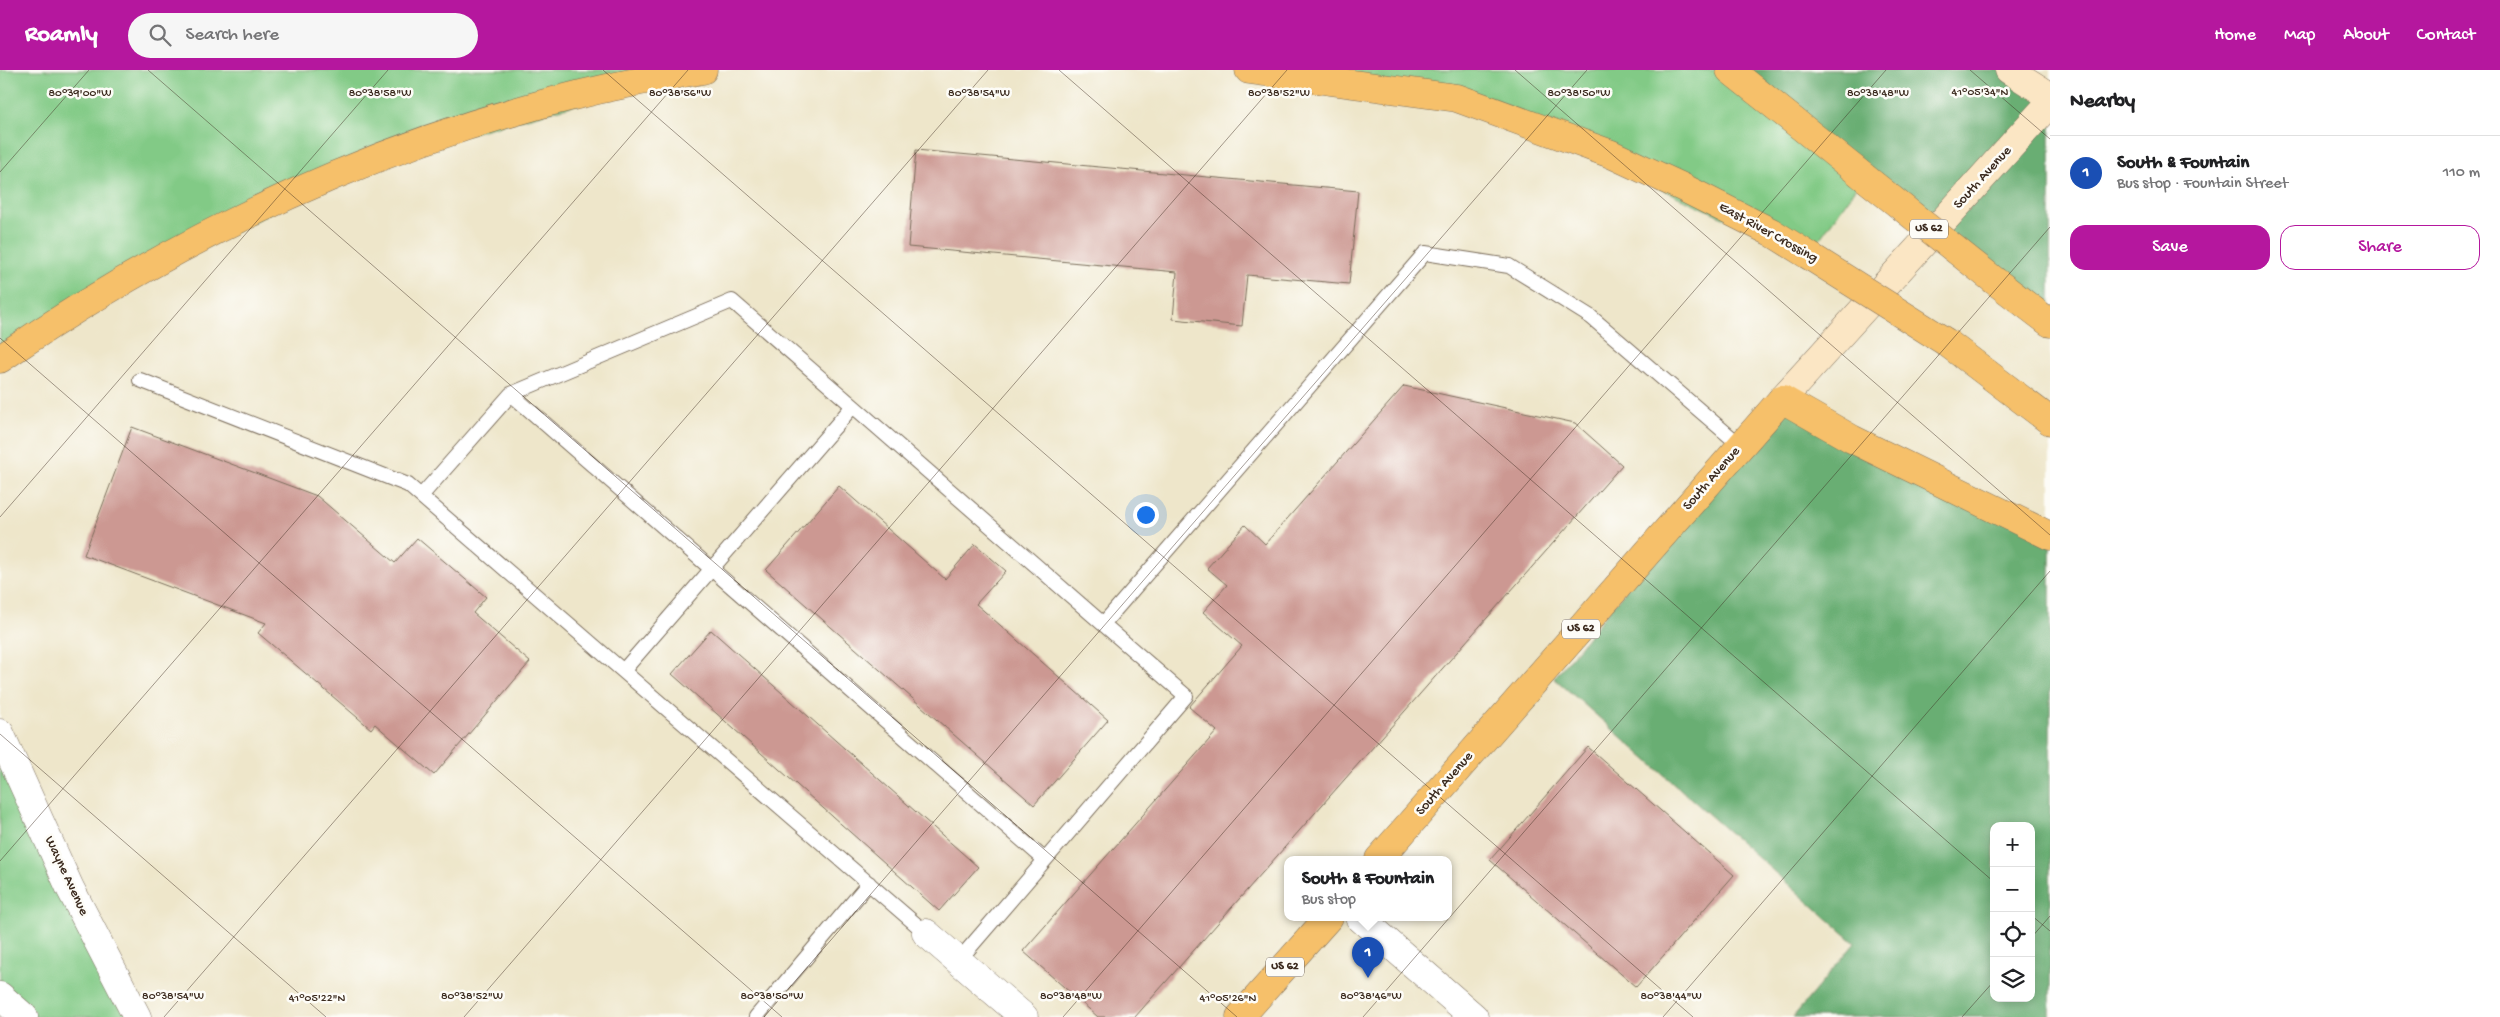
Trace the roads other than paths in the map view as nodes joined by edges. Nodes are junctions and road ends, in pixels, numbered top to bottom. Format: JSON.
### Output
{"nodes":[{"id":1,"x":703,"y":70,"type":"edge"},
{"id":2,"x":1249,"y":70,"type":"edge"},
{"id":3,"x":1716,"y":70,"type":"edge"},
{"id":4,"x":1730,"y":70,"type":"edge"},
{"id":5,"x":2009,"y":70,"type":"edge"},
{"id":6,"x":2028,"y":70,"type":"edge"},
{"id":7,"x":1755,"y":90,"type":"junction"},
{"id":8,"x":2050,"y":96,"type":"edge"},
{"id":9,"x":2050,"y":103,"type":"edge"},
{"id":10,"x":2050,"y":323,"type":"edge"},
{"id":11,"x":0,"y":360,"type":"edge"},
{"id":12,"x":140,"y":380,"type":"dead end"},
{"id":13,"x":511,"y":394,"type":"junction"},
{"id":14,"x":1782,"y":399,"type":"junction"},
{"id":15,"x":853,"y":406,"type":"junction"},
{"id":16,"x":2050,"y":421,"type":"edge"},
{"id":17,"x":1741,"y":446,"type":"junction"},
{"id":18,"x":421,"y":496,"type":"junction"},
{"id":19,"x":2050,"y":536,"type":"edge"},
{"id":20,"x":712,"y":569,"type":"junction"},
{"id":21,"x":1104,"y":624,"type":"junction"},
{"id":22,"x":623,"y":671,"type":"junction"},
{"id":23,"x":0,"y":733,"type":"edge"},
{"id":24,"x":1382,"y":856,"type":"edge"},
{"id":25,"x":1045,"y":860,"type":"junction"},
{"id":26,"x":869,"y":883,"type":"junction"},
{"id":27,"x":1325,"y":921,"type":"edge"},
{"id":28,"x":1363,"y":921,"type":"edge"},
{"id":29,"x":926,"y":933,"type":"joint"},
{"id":30,"x":958,"y":960,"type":"junction"},
{"id":31,"x":0,"y":996,"type":"edge"},
{"id":32,"x":24,"y":1017,"type":"edge"},
{"id":33,"x":138,"y":1017,"type":"edge"},
{"id":34,"x":756,"y":1017,"type":"edge"},
{"id":35,"x":1024,"y":1017,"type":"edge"},
{"id":36,"x":1240,"y":1017,"type":"edge"},
{"id":37,"x":1474,"y":1017,"type":"edge"}],
"edges":[{"from":1,"to":11,"type":"main road"},
{"from":2,"to":16,"type":"main road","name":"East River Crossing","bridge":true},
{"from":3,"to":7,"type":"main road"},
{"from":4,"to":7,"type":"main road"},
{"from":5,"to":8,"type":"main road"},
{"from":6,"to":8,"type":"main road"},
{"from":7,"to":10,"type":"main road","number":"US 62","bridge":true},
{"from":9,"to":14,"type":"main road","name":"South Avenue"},
{"from":12,"to":18,"type":"lane"},
{"from":13,"to":15,"type":"lane"},
{"from":13,"to":18,"type":"lane"},
{"from":13,"to":20,"type":"lane"},
{"from":14,"to":17,"type":"main road","name":"South Avenue","number":"US 62"},
{"from":14,"to":19,"type":"main road"},
{"from":15,"to":20,"type":"lane"},
{"from":15,"to":21,"type":"lane"},
{"from":17,"to":21,"type":"lane"},
{"from":17,"to":24,"type":"main road","name":"South Avenue","number":"US 62"},
{"from":18,"to":22,"type":"lane"},
{"from":20,"to":22,"type":"lane"},
{"from":20,"to":25,"type":"lane"},
{"from":21,"to":25,"type":"lane"},
{"from":22,"to":26,"type":"lane"},
{"from":23,"to":33,"type":"street","name":"Wayne Avenue"},
{"from":25,"to":30,"type":"lane"},
{"from":26,"to":29,"type":"lane"},
{"from":26,"to":34,"type":"lane"},
{"from":27,"to":36,"type":"main road","number":"US 62"},
{"from":28,"to":37,"type":"street"},
{"from":29,"to":30,"type":"street"},
{"from":30,"to":35,"type":"street"},
{"from":31,"to":32,"type":"street"}]}
